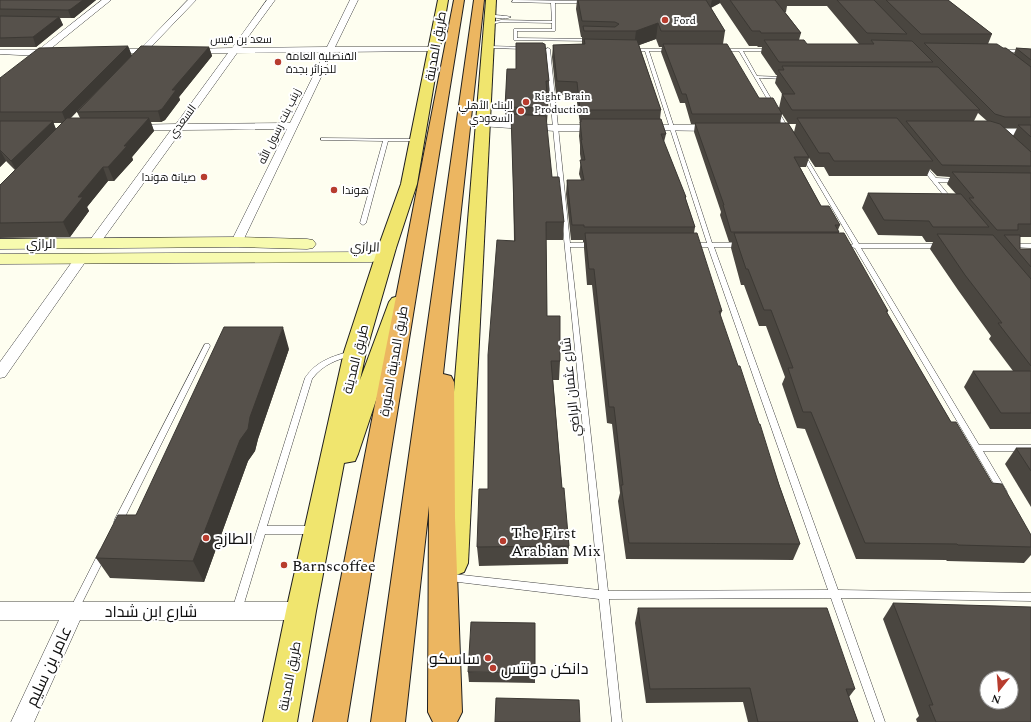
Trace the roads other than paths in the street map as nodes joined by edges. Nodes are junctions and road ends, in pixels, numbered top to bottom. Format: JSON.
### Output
{"nodes":[{"id":1,"x":107,"y":0,"type":"edge"},
{"id":2,"x":192,"y":0,"type":"edge"},
{"id":3,"x":270,"y":0,"type":"edge"},
{"id":4,"x":354,"y":0,"type":"edge"},
{"id":5,"x":443,"y":0,"type":"edge"},
{"id":6,"x":448,"y":0,"type":"edge"},
{"id":7,"x":459,"y":0,"type":"edge"},
{"id":8,"x":513,"y":1,"type":"dead end"},
{"id":9,"x":553,"y":2,"type":"junction"},
{"id":10,"x":593,"y":2,"type":"edge"},
{"id":11,"x":488,"y":11,"type":"edge"},
{"id":12,"x":553,"y":20,"type":"junction"},
{"id":13,"x":63,"y":22,"type":"dead end"},
{"id":14,"x":79,"y":22,"type":"junction"},
{"id":15,"x":453,"y":32,"type":"junction"},
{"id":16,"x":598,"y":40,"type":"edge"},
{"id":17,"x":488,"y":47,"type":"junction"},
{"id":18,"x":526,"y":48,"type":"edge"},
{"id":19,"x":434,"y":49,"type":"junction"},
{"id":20,"x":548,"y":49,"type":"dead end"},
{"id":21,"x":234,"y":50,"type":"junction"},
{"id":22,"x":330,"y":50,"type":"junction"},
{"id":23,"x":624,"y":50,"type":"edge"},
{"id":24,"x":647,"y":50,"type":"junction"},
{"id":25,"x":678,"y":50,"type":"edge"},
{"id":26,"x":717,"y":50,"type":"edge"},
{"id":27,"x":740,"y":50,"type":"junction"},
{"id":28,"x":779,"y":50,"type":"edge"},
{"id":29,"x":104,"y":51,"type":"edge"},
{"id":30,"x":143,"y":51,"type":"junction"},
{"id":31,"x":166,"y":51,"type":"edge"},
{"id":32,"x":181,"y":51,"type":"edge"},
{"id":33,"x":1031,"y":51,"type":"edge"},
{"id":34,"x":0,"y":52,"type":"edge"},
{"id":35,"x":42,"y":52,"type":"junction"},
{"id":36,"x":65,"y":52,"type":"edge"},
{"id":37,"x":1003,"y":55,"type":"edge"},
{"id":38,"x":30,"y":61,"type":"edge"},
{"id":39,"x":132,"y":62,"type":"edge"},
{"id":40,"x":757,"y":78,"type":"junction"},
{"id":41,"x":788,"y":78,"type":"edge"},
{"id":42,"x":475,"y":117,"type":"junction"},
{"id":43,"x":292,"y":126,"type":"junction"},
{"id":44,"x":981,"y":126,"type":"edge"},
{"id":45,"x":124,"y":127,"type":"edge"},
{"id":46,"x":178,"y":127,"type":"junction"},
{"id":47,"x":555,"y":128,"type":"junction"},
{"id":48,"x":610,"y":128,"type":"edge"},
{"id":49,"x":634,"y":128,"type":"edge"},
{"id":50,"x":673,"y":128,"type":"junction"},
{"id":51,"x":726,"y":128,"type":"edge"},
{"id":52,"x":772,"y":128,"type":"edge"},
{"id":53,"x":791,"y":130,"type":"joint"},
{"id":54,"x":1000,"y":132,"type":"junction"},
{"id":55,"x":1031,"y":132,"type":"edge"},
{"id":56,"x":323,"y":139,"type":"dead end"},
{"id":57,"x":386,"y":140,"type":"junction"},
{"id":58,"x":417,"y":140,"type":"junction"},
{"id":59,"x":1010,"y":141,"type":"edge"},
{"id":60,"x":798,"y":148,"type":"edge"},
{"id":61,"x":920,"y":163,"type":"edge"},
{"id":62,"x":934,"y":180,"type":"junction"},
{"id":63,"x":964,"y":180,"type":"edge"},
{"id":64,"x":954,"y":204,"type":"edge"},
{"id":65,"x":363,"y":223,"type":"dead end"},
{"id":66,"x":162,"y":242,"type":"junction"},
{"id":67,"x":236,"y":242,"type":"junction"},
{"id":68,"x":94,"y":243,"type":"junction"},
{"id":69,"x":0,"y":244,"type":"edge"},
{"id":70,"x":567,"y":245,"type":"junction"},
{"id":71,"x":599,"y":245,"type":"edge"},
{"id":72,"x":687,"y":245,"type":"edge"},
{"id":73,"x":710,"y":245,"type":"junction"},
{"id":74,"x":749,"y":245,"type":"edge"},
{"id":75,"x":849,"y":246,"type":"edge"},
{"id":76,"x":857,"y":246,"type":"junction"},
{"id":77,"x":949,"y":246,"type":"edge"},
{"id":78,"x":1002,"y":246,"type":"edge"},
{"id":79,"x":1031,"y":246,"type":"edge"},
{"id":80,"x":387,"y":248,"type":"junction"},
{"id":81,"x":82,"y":258,"type":"junction"},
{"id":82,"x":154,"y":258,"type":"junction"},
{"id":83,"x":0,"y":259,"type":"edge"},
{"id":84,"x":409,"y":274,"type":"junction"},
{"id":85,"x":444,"y":281,"type":"junction"},
{"id":86,"x":208,"y":346,"type":"dead end"},
{"id":87,"x":355,"y":352,"type":"junction"},
{"id":88,"x":0,"y":373,"type":"edge"},
{"id":89,"x":977,"y":448,"type":"junction"},
{"id":90,"x":1031,"y":448,"type":"edge"},
{"id":91,"x":1008,"y":499,"type":"edge"},
{"id":92,"x":116,"y":527,"type":"edge"},
{"id":93,"x":262,"y":530,"type":"junction"},
{"id":94,"x":319,"y":530,"type":"junction"},
{"id":95,"x":106,"y":548,"type":"edge"},
{"id":96,"x":453,"y":578,"type":"junction"},
{"id":97,"x":834,"y":594,"type":"junction"},
{"id":98,"x":604,"y":595,"type":"junction"},
{"id":99,"x":1031,"y":597,"type":"edge"},
{"id":100,"x":74,"y":610,"type":"junction"},
{"id":101,"x":0,"y":611,"type":"edge"},
{"id":102,"x":237,"y":611,"type":"junction"},
{"id":103,"x":301,"y":611,"type":"junction"},
{"id":104,"x":444,"y":717,"type":"edge"},
{"id":105,"x":22,"y":722,"type":"edge"},
{"id":106,"x":280,"y":722,"type":"edge"},
{"id":107,"x":330,"y":722,"type":"edge"},
{"id":108,"x":388,"y":722,"type":"edge"},
{"id":109,"x":617,"y":722,"type":"edge"},
{"id":110,"x":880,"y":722,"type":"edge"}],
"edges":[{"from":1,"to":14,"type":"street"},
{"from":2,"to":30,"type":"street"},
{"from":3,"to":21,"type":"street","name":"السعدي"},
{"from":4,"to":22,"type":"street","name":"زينب بنت رسول الله"},
{"from":5,"to":19,"type":"main road","name":"طريق المدينة"},
{"from":6,"to":15,"type":"main road"},
{"from":7,"to":15,"type":"highway","name":"طريق المدينة المنورة"},
{"from":8,"to":9,"type":"lane"},
{"from":9,"to":10,"type":"lane"},
{"from":9,"to":12,"type":"lane"},
{"from":11,"to":12,"type":"lane"},
{"from":11,"to":12,"type":"lane"},
{"from":11,"to":17,"type":"main road"},
{"from":11,"to":42,"type":"main road"},
{"from":11,"to":42,"type":"highway"},
{"from":12,"to":16,"type":"lane"},
{"from":13,"to":14,"type":"street"},
{"from":14,"to":35,"type":"street"},
{"from":15,"to":84,"type":"highway","name":"طريق المدينة المنورة"},
{"from":17,"to":18,"type":"lane"},
{"from":17,"to":42,"type":"main road"},
{"from":19,"to":22,"type":"street","name":"سعد بن قيس"},
{"from":19,"to":58,"type":"main road","name":"طريق المدينة"},
{"from":20,"to":47,"type":"lane","name":"شارع عثمان الراضي"},
{"from":21,"to":22,"type":"street","name":"سعد بن قيس"},
{"from":21,"to":32,"type":"street","name":"سعد بن قيس"},
{"from":21,"to":46,"type":"street","name":"السعدي"},
{"from":22,"to":43,"type":"street","name":"زينب بنت رسول الله"},
{"from":23,"to":24,"type":"lane"},
{"from":24,"to":25,"type":"lane"},
{"from":24,"to":50,"type":"lane"},
{"from":26,"to":27,"type":"lane"},
{"from":27,"to":28,"type":"lane"},
{"from":27,"to":40,"type":"lane"},
{"from":29,"to":30,"type":"street"},
{"from":30,"to":31,"type":"street"},
{"from":30,"to":39,"type":"street"},
{"from":33,"to":37,"type":"lane"},
{"from":34,"to":35,"type":"street"},
{"from":35,"to":36,"type":"street"},
{"from":35,"to":38,"type":"street"},
{"from":40,"to":41,"type":"lane"},
{"from":40,"to":53,"type":"lane"},
{"from":42,"to":47,"type":"street"},
{"from":42,"to":85,"type":"highway"},
{"from":42,"to":96,"type":"main road"},
{"from":43,"to":46,"type":"street"},
{"from":43,"to":67,"type":"street","name":"زينب بنت رسول الله"},
{"from":44,"to":54,"type":"street"},
{"from":45,"to":46,"type":"street"},
{"from":46,"to":68,"type":"street","name":"السعدي"},
{"from":47,"to":48,"type":"street"},
{"from":47,"to":70,"type":"lane","name":"شارع عثمان الراضي"},
{"from":49,"to":50,"type":"street"},
{"from":50,"to":51,"type":"street"},
{"from":50,"to":73,"type":"lane"},
{"from":52,"to":53,"type":"street"},
{"from":54,"to":55,"type":"street"},
{"from":54,"to":59,"type":"street"},
{"from":56,"to":57,"type":"lane"},
{"from":57,"to":58,"type":"lane"},
{"from":57,"to":65,"type":"lane"},
{"from":58,"to":80,"type":"main road","name":"طريق المدينة"},
{"from":60,"to":76,"type":"lane"},
{"from":61,"to":62,"type":"lane"},
{"from":62,"to":63,"type":"lane"},
{"from":62,"to":64,"type":"lane"},
{"from":66,"to":67,"type":"street","name":"الرازي"},
{"from":66,"to":68,"type":"street","name":"الرازي"},
{"from":66,"to":82,"type":"street"},
{"from":67,"to":80,"type":"street","name":"الرازي"},
{"from":68,"to":69,"type":"street","name":"الرازي"},
{"from":70,"to":71,"type":"lane"},
{"from":70,"to":98,"type":"lane","name":"شارع عثمان الراضي"},
{"from":72,"to":73,"type":"lane"},
{"from":73,"to":74,"type":"lane"},
{"from":73,"to":97,"type":"lane"},
{"from":75,"to":76,"type":"lane"},
{"from":76,"to":77,"type":"lane"},
{"from":76,"to":89,"type":"lane"},
{"from":78,"to":79,"type":"lane"},
{"from":80,"to":82,"type":"street","name":"الرازي"},
{"from":80,"to":87,"type":"main road","name":"طريق المدينة"},
{"from":81,"to":82,"type":"street","name":"الرازي"},
{"from":81,"to":83,"type":"street","name":"الرازي"},
{"from":81,"to":88,"type":"street"},
{"from":84,"to":94,"type":"main road"},
{"from":84,"to":107,"type":"highway","name":"طريق المدينة المنورة"},
{"from":85,"to":104,"type":"highway"},
{"from":85,"to":108,"type":"highway"},
{"from":86,"to":92,"type":"lane"},
{"from":87,"to":93,"type":"lane"},
{"from":87,"to":94,"type":"main road","name":"طريق المدينة"},
{"from":89,"to":90,"type":"lane"},
{"from":89,"to":91,"type":"lane"},
{"from":93,"to":94,"type":"lane"},
{"from":93,"to":102,"type":"lane"},
{"from":94,"to":103,"type":"main road","name":"طريق المدينة"},
{"from":95,"to":100,"type":"lane"},
{"from":96,"to":98,"type":"lane"},
{"from":96,"to":104,"type":"main road"},
{"from":97,"to":98,"type":"lane"},
{"from":97,"to":99,"type":"lane"},
{"from":97,"to":110,"type":"lane"},
{"from":98,"to":109,"type":"lane","name":"شارع عثمان الراضي"},
{"from":100,"to":101,"type":"street","name":"شارع ابن شداد"},
{"from":100,"to":102,"type":"street","name":"شارع ابن شداد"},
{"from":100,"to":105,"type":"street","name":"عامر بن سليم"},
{"from":102,"to":103,"type":"street","name":"شارع ابن شداد"},
{"from":103,"to":106,"type":"main road","name":"طريق المدينة"}]}
